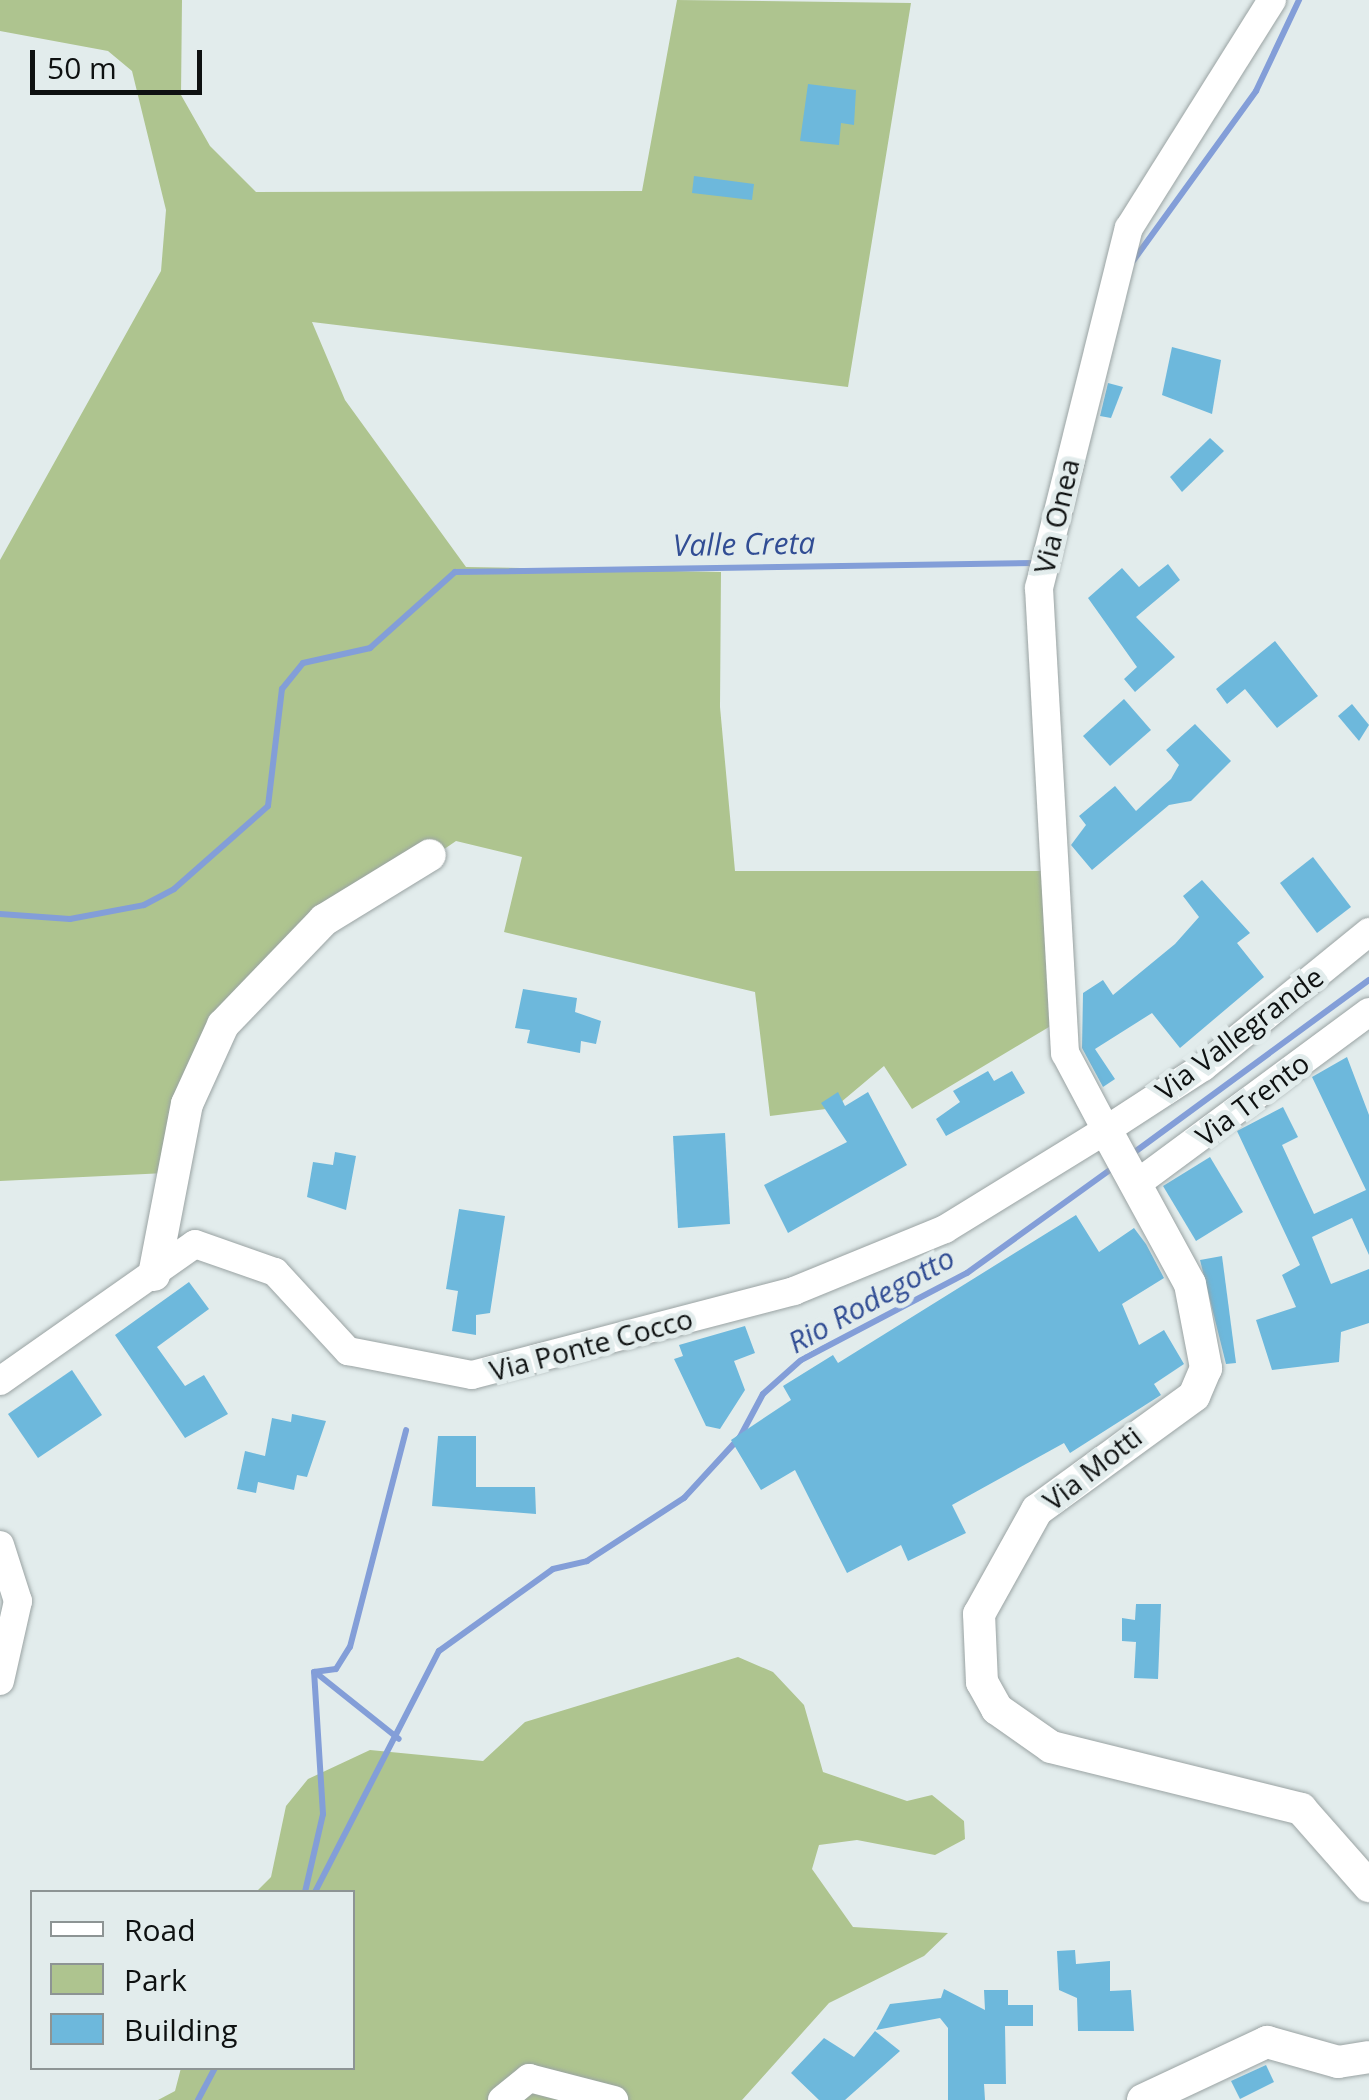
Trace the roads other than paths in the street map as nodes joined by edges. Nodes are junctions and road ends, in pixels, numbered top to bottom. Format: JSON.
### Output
{"nodes":[{"id":1,"x":1272,"y":0,"type":"edge"},
{"id":2,"x":430,"y":855,"type":"dead end"},
{"id":3,"x":1369,"y":932,"type":"edge"},
{"id":4,"x":1362,"y":1017,"type":"edge"},
{"id":5,"x":1122,"y":1159,"type":"junction"},
{"id":6,"x":154,"y":1275,"type":"junction"},
{"id":7,"x":0,"y":1381,"type":"edge"},
{"id":8,"x":0,"y":1545,"type":"edge"},
{"id":9,"x":0,"y":1681,"type":"edge"},
{"id":10,"x":1369,"y":1886,"type":"edge"},
{"id":11,"x":1369,"y":2056,"type":"edge"},
{"id":12,"x":502,"y":2100,"type":"edge"},
{"id":13,"x":614,"y":2100,"type":"edge"},
{"id":14,"x":1143,"y":2100,"type":"edge"}],
"edges":[{"from":1,"to":5,"type":"street","name":"Via Onea"},
{"from":2,"to":6,"type":"street"},
{"from":3,"to":5,"type":"street","name":"Via Vallegrande"},
{"from":4,"to":5,"type":"street","name":"Via Trento"},
{"from":5,"to":6,"type":"street","name":"Via Ponte Cocco"},
{"from":5,"to":10,"type":"street","name":"Via Motti"},
{"from":6,"to":7,"type":"street","name":"Via Ponte Cocco"},
{"from":8,"to":9,"type":"street"},
{"from":11,"to":14,"type":"street"},
{"from":12,"to":13,"type":"street"}]}
